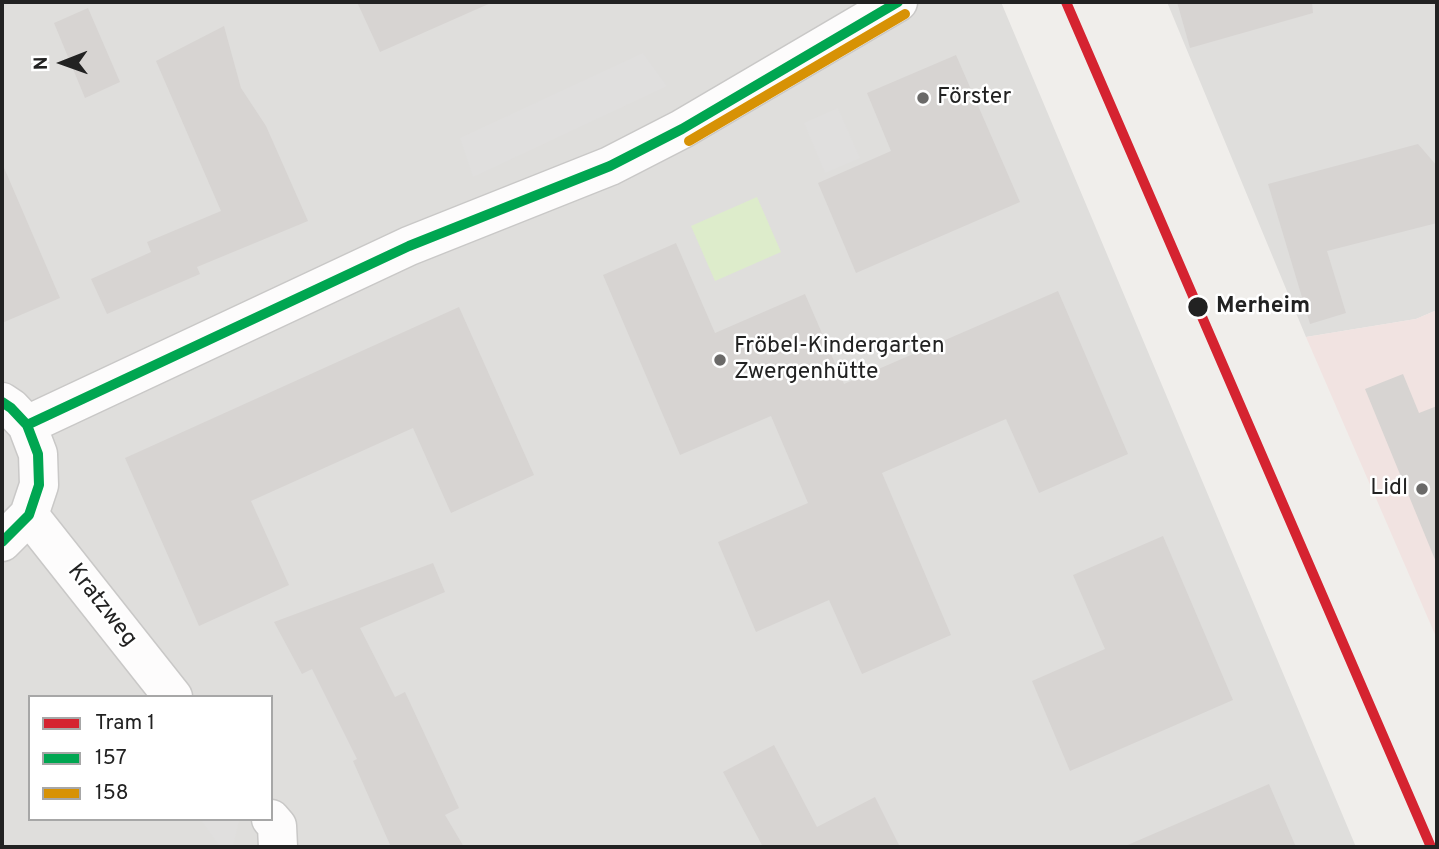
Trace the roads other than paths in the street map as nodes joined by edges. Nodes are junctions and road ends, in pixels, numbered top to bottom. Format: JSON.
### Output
{"nodes":[{"id":1,"x":898,"y":2,"type":"edge"},
{"id":2,"x":14,"y":414,"type":"edge"},
{"id":3,"x":29,"y":515,"type":"junction"},
{"id":4,"x":2,"y":542,"type":"edge"},
{"id":5,"x":171,"y":695,"type":"edge"},
{"id":6,"x":273,"y":821,"type":"edge"},
{"id":7,"x":278,"y":847,"type":"edge"}],
"edges":[{"from":1,"to":2,"type":"street"},
{"from":2,"to":3,"type":"street"},
{"from":3,"to":4,"type":"street"},
{"from":3,"to":5,"type":"street","name":"Kratzweg"},
{"from":6,"to":7,"type":"street"}]}
